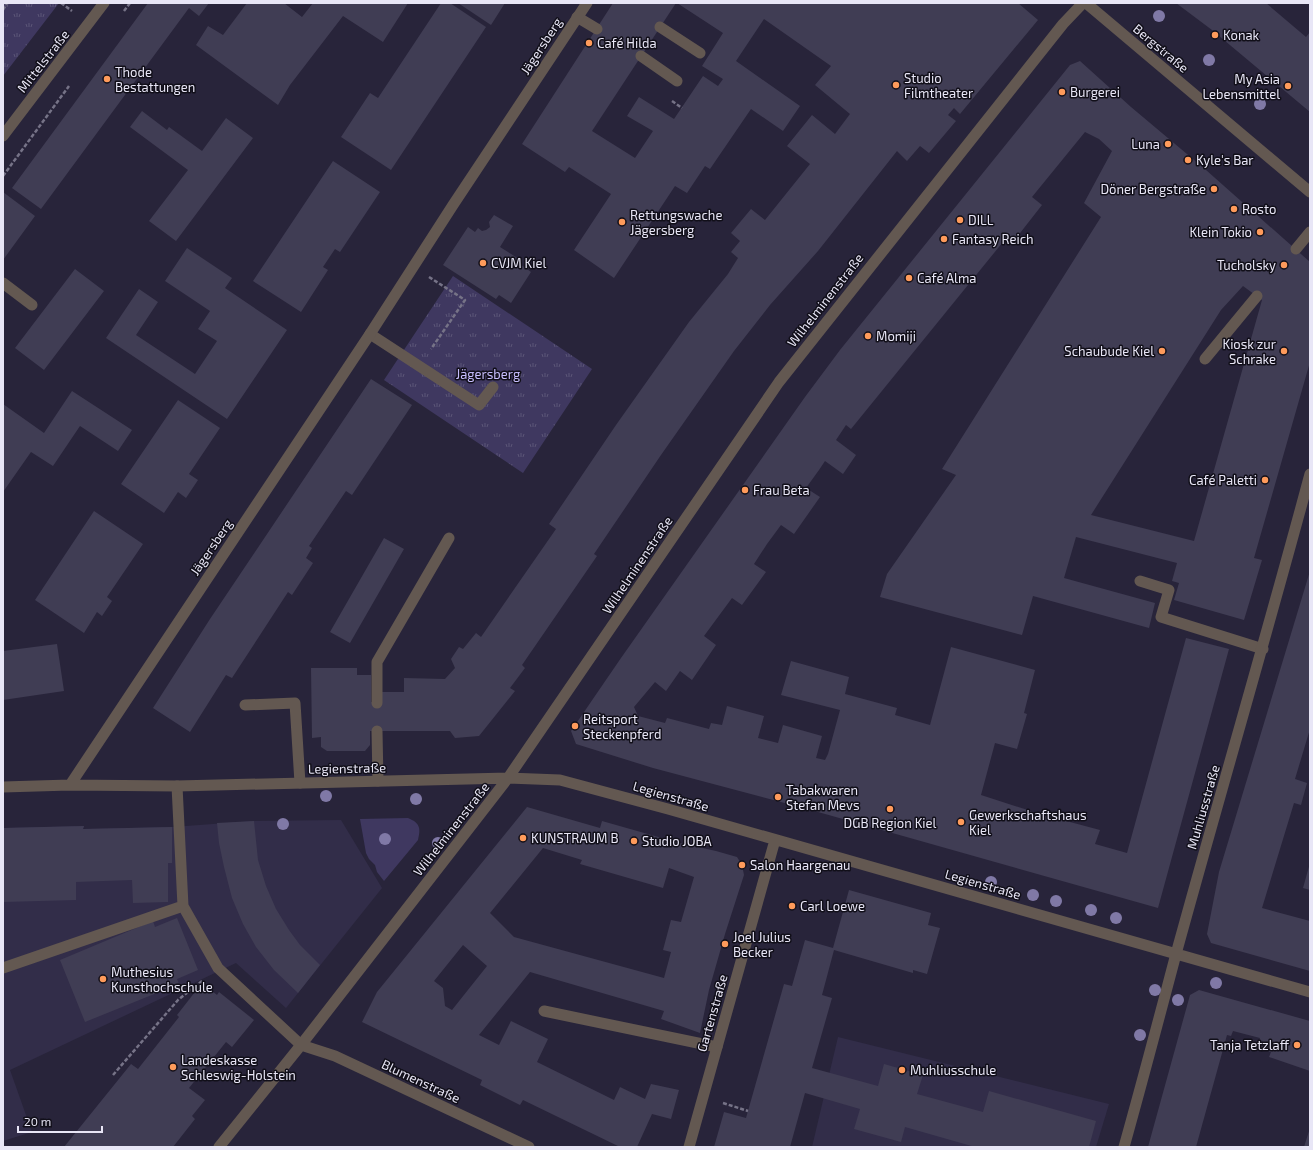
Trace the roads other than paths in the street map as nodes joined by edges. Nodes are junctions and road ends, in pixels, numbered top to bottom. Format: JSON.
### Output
{"nodes":[{"id":1,"x":104,"y":3,"type":"edge"},
{"id":2,"x":587,"y":3,"type":"edge"},
{"id":3,"x":1085,"y":3,"type":"edge"},
{"id":4,"x":577,"y":17,"type":"junction"},
{"id":5,"x":660,"y":27,"type":"dead end"},
{"id":6,"x":597,"y":29,"type":"dead end"},
{"id":7,"x":700,"y":53,"type":"dead end"},
{"id":8,"x":641,"y":56,"type":"dead end"},
{"id":9,"x":677,"y":81,"type":"dead end"},
{"id":10,"x":3,"y":136,"type":"edge"},
{"id":11,"x":1310,"y":192,"type":"edge"},
{"id":12,"x":1310,"y":232,"type":"edge"},
{"id":13,"x":1296,"y":250,"type":"dead end"},
{"id":14,"x":3,"y":283,"type":"edge"},
{"id":15,"x":1257,"y":296,"type":"dead end"},
{"id":16,"x":32,"y":305,"type":"dead end"},
{"id":17,"x":370,"y":334,"type":"junction"},
{"id":18,"x":1205,"y":359,"type":"dead end"},
{"id":19,"x":493,"y":387,"type":"dead end"},
{"id":20,"x":1310,"y":474,"type":"edge"},
{"id":21,"x":449,"y":538,"type":"dead end"},
{"id":22,"x":1140,"y":581,"type":"dead end"},
{"id":23,"x":1263,"y":649,"type":"junction"},
{"id":24,"x":378,"y":703,"type":"dead end"},
{"id":25,"x":245,"y":705,"type":"dead end"},
{"id":26,"x":378,"y":731,"type":"dead end"},
{"id":27,"x":508,"y":778,"type":"junction"},
{"id":28,"x":378,"y":781,"type":"junction"},
{"id":29,"x":300,"y":783,"type":"junction"},
{"id":30,"x":70,"y":785,"type":"junction"},
{"id":31,"x":177,"y":786,"type":"junction"},
{"id":32,"x":3,"y":787,"type":"edge"},
{"id":33,"x":775,"y":840,"type":"junction"},
{"id":34,"x":183,"y":906,"type":"junction"},
{"id":35,"x":1176,"y":954,"type":"junction"},
{"id":36,"x":3,"y":968,"type":"edge"},
{"id":37,"x":1310,"y":992,"type":"edge"},
{"id":38,"x":544,"y":1011,"type":"dead end"},
{"id":39,"x":300,"y":1045,"type":"junction"},
{"id":40,"x":717,"y":1047,"type":"junction"},
{"id":41,"x":219,"y":1147,"type":"edge"},
{"id":42,"x":529,"y":1147,"type":"edge"},
{"id":43,"x":689,"y":1147,"type":"edge"},
{"id":44,"x":1124,"y":1147,"type":"edge"}],
"edges":[{"from":1,"to":10,"type":"street","name":"Mittelstraße"},
{"from":2,"to":4,"type":"street","name":"Jägersberg"},
{"from":3,"to":11,"type":"street","name":"Bergstraße"},
{"from":3,"to":27,"type":"street","name":"Wilhelminenstraße"},
{"from":4,"to":6,"type":"street"},
{"from":4,"to":17,"type":"street","name":"Jägersberg"},
{"from":5,"to":7,"type":"street"},
{"from":8,"to":9,"type":"street"},
{"from":12,"to":13,"type":"street"},
{"from":14,"to":16,"type":"street"},
{"from":15,"to":18,"type":"street"},
{"from":17,"to":19,"type":"street"},
{"from":17,"to":30,"type":"street","name":"Jägersberg"},
{"from":20,"to":23,"type":"street","name":"Muhliusstraße"},
{"from":21,"to":24,"type":"street"},
{"from":22,"to":23,"type":"street"},
{"from":23,"to":35,"type":"street","name":"Muhliusstraße"},
{"from":25,"to":29,"type":"street"},
{"from":26,"to":28,"type":"street"},
{"from":27,"to":28,"type":"street","name":"Legienstraße"},
{"from":27,"to":33,"type":"street","name":"Legienstraße"},
{"from":27,"to":39,"type":"street","name":"Wilhelminenstraße"},
{"from":28,"to":29,"type":"street","name":"Legienstraße"},
{"from":29,"to":31,"type":"street","name":"Legienstraße"},
{"from":30,"to":31,"type":"street","name":"Legienstraße"},
{"from":30,"to":32,"type":"street","name":"Legienstraße"},
{"from":31,"to":34,"type":"street"},
{"from":33,"to":35,"type":"street","name":"Legienstraße"},
{"from":33,"to":40,"type":"street","name":"Gartenstraße"},
{"from":34,"to":36,"type":"street"},
{"from":34,"to":39,"type":"street"},
{"from":35,"to":37,"type":"street","name":"Legienstraße"},
{"from":35,"to":44,"type":"street","name":"Muhliusstraße"},
{"from":38,"to":40,"type":"street"},
{"from":39,"to":41,"type":"street","name":"Wilhelminenstraße"},
{"from":39,"to":42,"type":"street","name":"Blumenstraße"},
{"from":40,"to":43,"type":"street","name":"Gartenstraße"}]}
